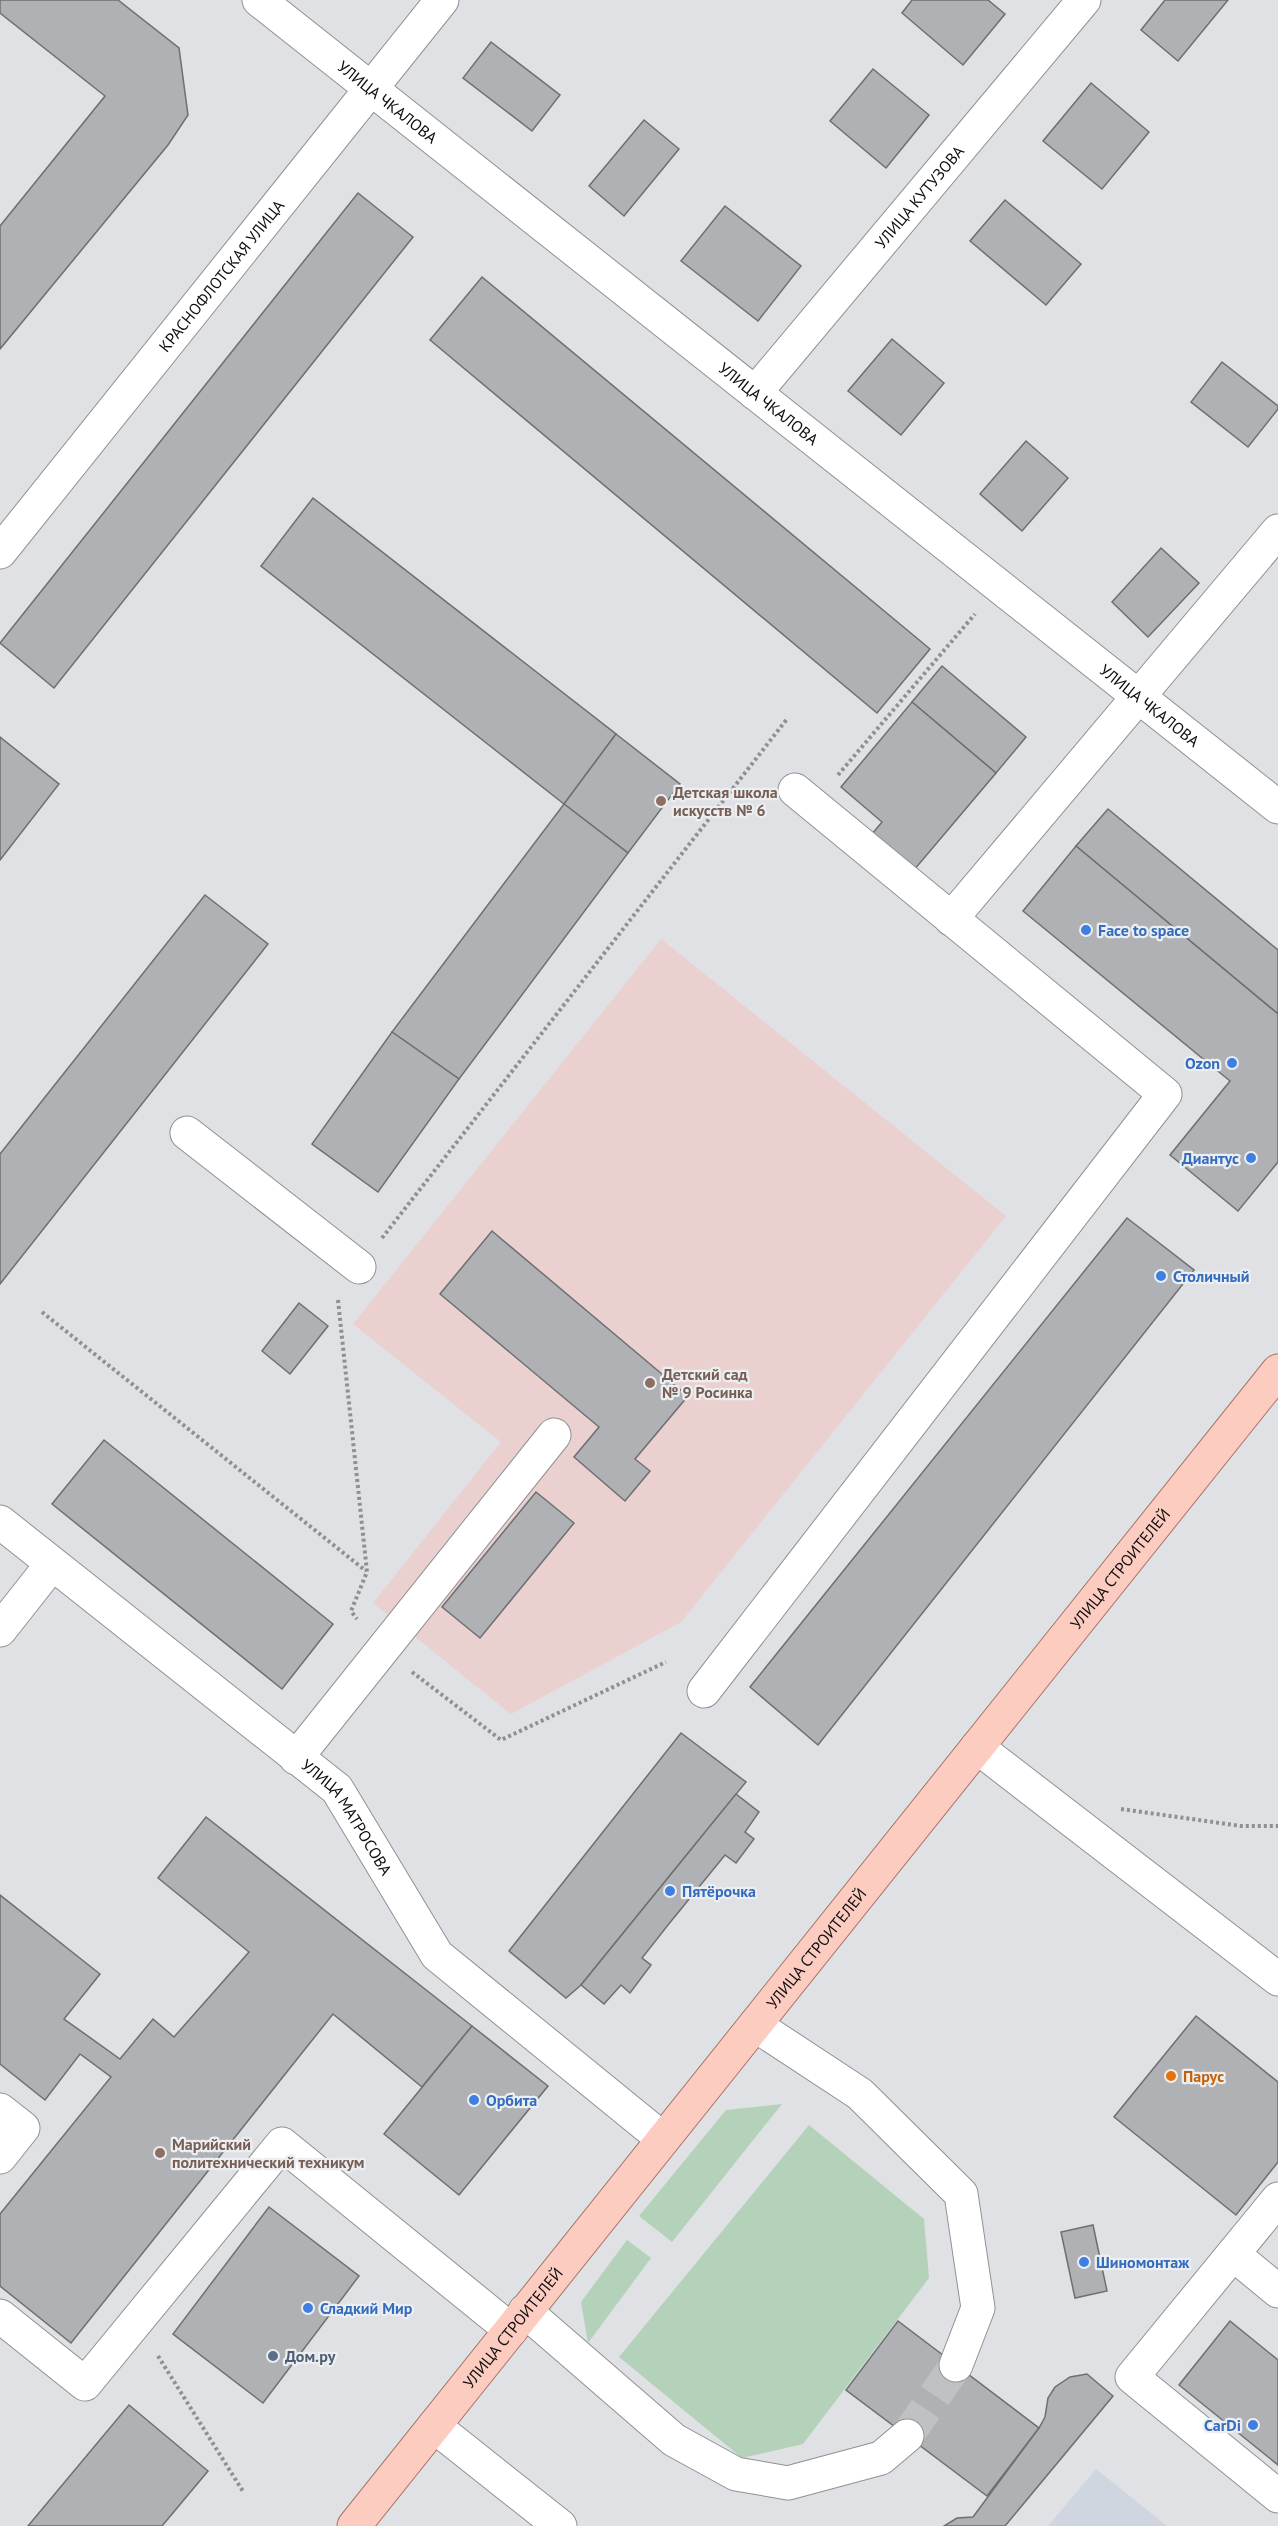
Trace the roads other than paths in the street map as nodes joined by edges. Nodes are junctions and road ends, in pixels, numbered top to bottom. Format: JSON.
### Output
{"nodes":[{"id":1,"x":259,"y":0,"type":"edge"},
{"id":2,"x":442,"y":0,"type":"edge"},
{"id":3,"x":1084,"y":0,"type":"edge"},
{"id":4,"x":371,"y":89,"type":"junction"},
{"id":5,"x":755,"y":393,"type":"junction"},
{"id":6,"x":1278,"y":531,"type":"edge"},
{"id":7,"x":0,"y":552,"type":"edge"},
{"id":8,"x":1138,"y":697,"type":"junction"},
{"id":9,"x":804,"y":798,"type":"road end"},
{"id":10,"x":1278,"y":807,"type":"edge"},
{"id":11,"x":951,"y":919,"type":"junction"},
{"id":12,"x":187,"y":1133,"type":"dead end"},
{"id":13,"x":359,"y":1267,"type":"road end"},
{"id":14,"x":1278,"y":1371,"type":"edge"},
{"id":15,"x":554,"y":1435,"type":"dead end"},
{"id":16,"x":0,"y":1522,"type":"edge"},
{"id":17,"x":52,"y":1564,"type":"junction"},
{"id":18,"x":0,"y":1630,"type":"edge"},
{"id":19,"x":704,"y":1690,"type":"dead end"},
{"id":20,"x":977,"y":1747,"type":"junction"},
{"id":21,"x":296,"y":1758,"type":"junction"},
{"id":22,"x":1278,"y":1978,"type":"edge"},
{"id":23,"x":755,"y":2025,"type":"junction"},
{"id":24,"x":0,"y":2110,"type":"edge"},
{"id":25,"x":663,"y":2139,"type":"junction"},
{"id":26,"x":0,"y":2157,"type":"edge"},
{"id":27,"x":1278,"y":2199,"type":"edge"},
{"id":28,"x":1233,"y":2254,"type":"junction"},
{"id":29,"x":1278,"y":2291,"type":"edge"},
{"id":30,"x":0,"y":2316,"type":"edge"},
{"id":31,"x":518,"y":2320,"type":"junction"},
{"id":32,"x":956,"y":2364,"type":"tunnel mouth"},
{"id":33,"x":434,"y":2426,"type":"junction"},
{"id":34,"x":908,"y":2436,"type":"tunnel mouth"},
{"id":35,"x":1278,"y":2496,"type":"edge"},
{"id":36,"x":354,"y":2526,"type":"edge"},
{"id":37,"x":560,"y":2526,"type":"edge"}],
"edges":[{"from":1,"to":4,"type":"street","name":"УЛИЦА ЧКАЛОВА"},
{"from":2,"to":4,"type":"street","name":"КРАСНОФЛОТСКАЯ УЛИЦА"},
{"from":3,"to":5,"type":"street","name":"УЛИЦА КУТУЗОВА"},
{"from":4,"to":5,"type":"street","name":"УЛИЦА ЧКАЛОВА"},
{"from":4,"to":7,"type":"street","name":"КРАСНОФЛОТСКАЯ УЛИЦА"},
{"from":5,"to":8,"type":"street","name":"УЛИЦА ЧКАЛОВА"},
{"from":6,"to":8,"type":"street"},
{"from":8,"to":10,"type":"street","name":"УЛИЦА ЧКАЛОВА"},
{"from":8,"to":11,"type":"street"},
{"from":9,"to":11,"type":"street"},
{"from":11,"to":19,"type":"street"},
{"from":12,"to":13,"type":"street"},
{"from":14,"to":20,"type":"main road","name":"УЛИЦА СТРОИТЕЛЕЙ"},
{"from":15,"to":21,"type":"street"},
{"from":16,"to":17,"type":"street","name":"УЛИЦА МАТРОСОВА"},
{"from":17,"to":18,"type":"street"},
{"from":17,"to":21,"type":"street","name":"УЛИЦА МАТРОСОВА"},
{"from":20,"to":22,"type":"street"},
{"from":20,"to":23,"type":"main road","name":"УЛИЦА СТРОИТЕЛЕЙ"},
{"from":21,"to":25,"type":"street","name":"УЛИЦА МАТРОСОВА"},
{"from":23,"to":25,"type":"main road","name":"УЛИЦА СТРОИТЕЛЕЙ"},
{"from":23,"to":32,"type":"street"},
{"from":24,"to":26,"type":"street"},
{"from":25,"to":31,"type":"main road","name":"УЛИЦА СТРОИТЕЛЕЙ"},
{"from":27,"to":28,"type":"street"},
{"from":28,"to":29,"type":"street"},
{"from":28,"to":35,"type":"street"},
{"from":30,"to":31,"type":"street"},
{"from":31,"to":33,"type":"main road","name":"УЛИЦА СТРОИТЕЛЕЙ"},
{"from":31,"to":34,"type":"street"},
{"from":33,"to":36,"type":"main road","name":"УЛИЦА СТРОИТЕЛЕЙ"},
{"from":33,"to":37,"type":"street"}]}
